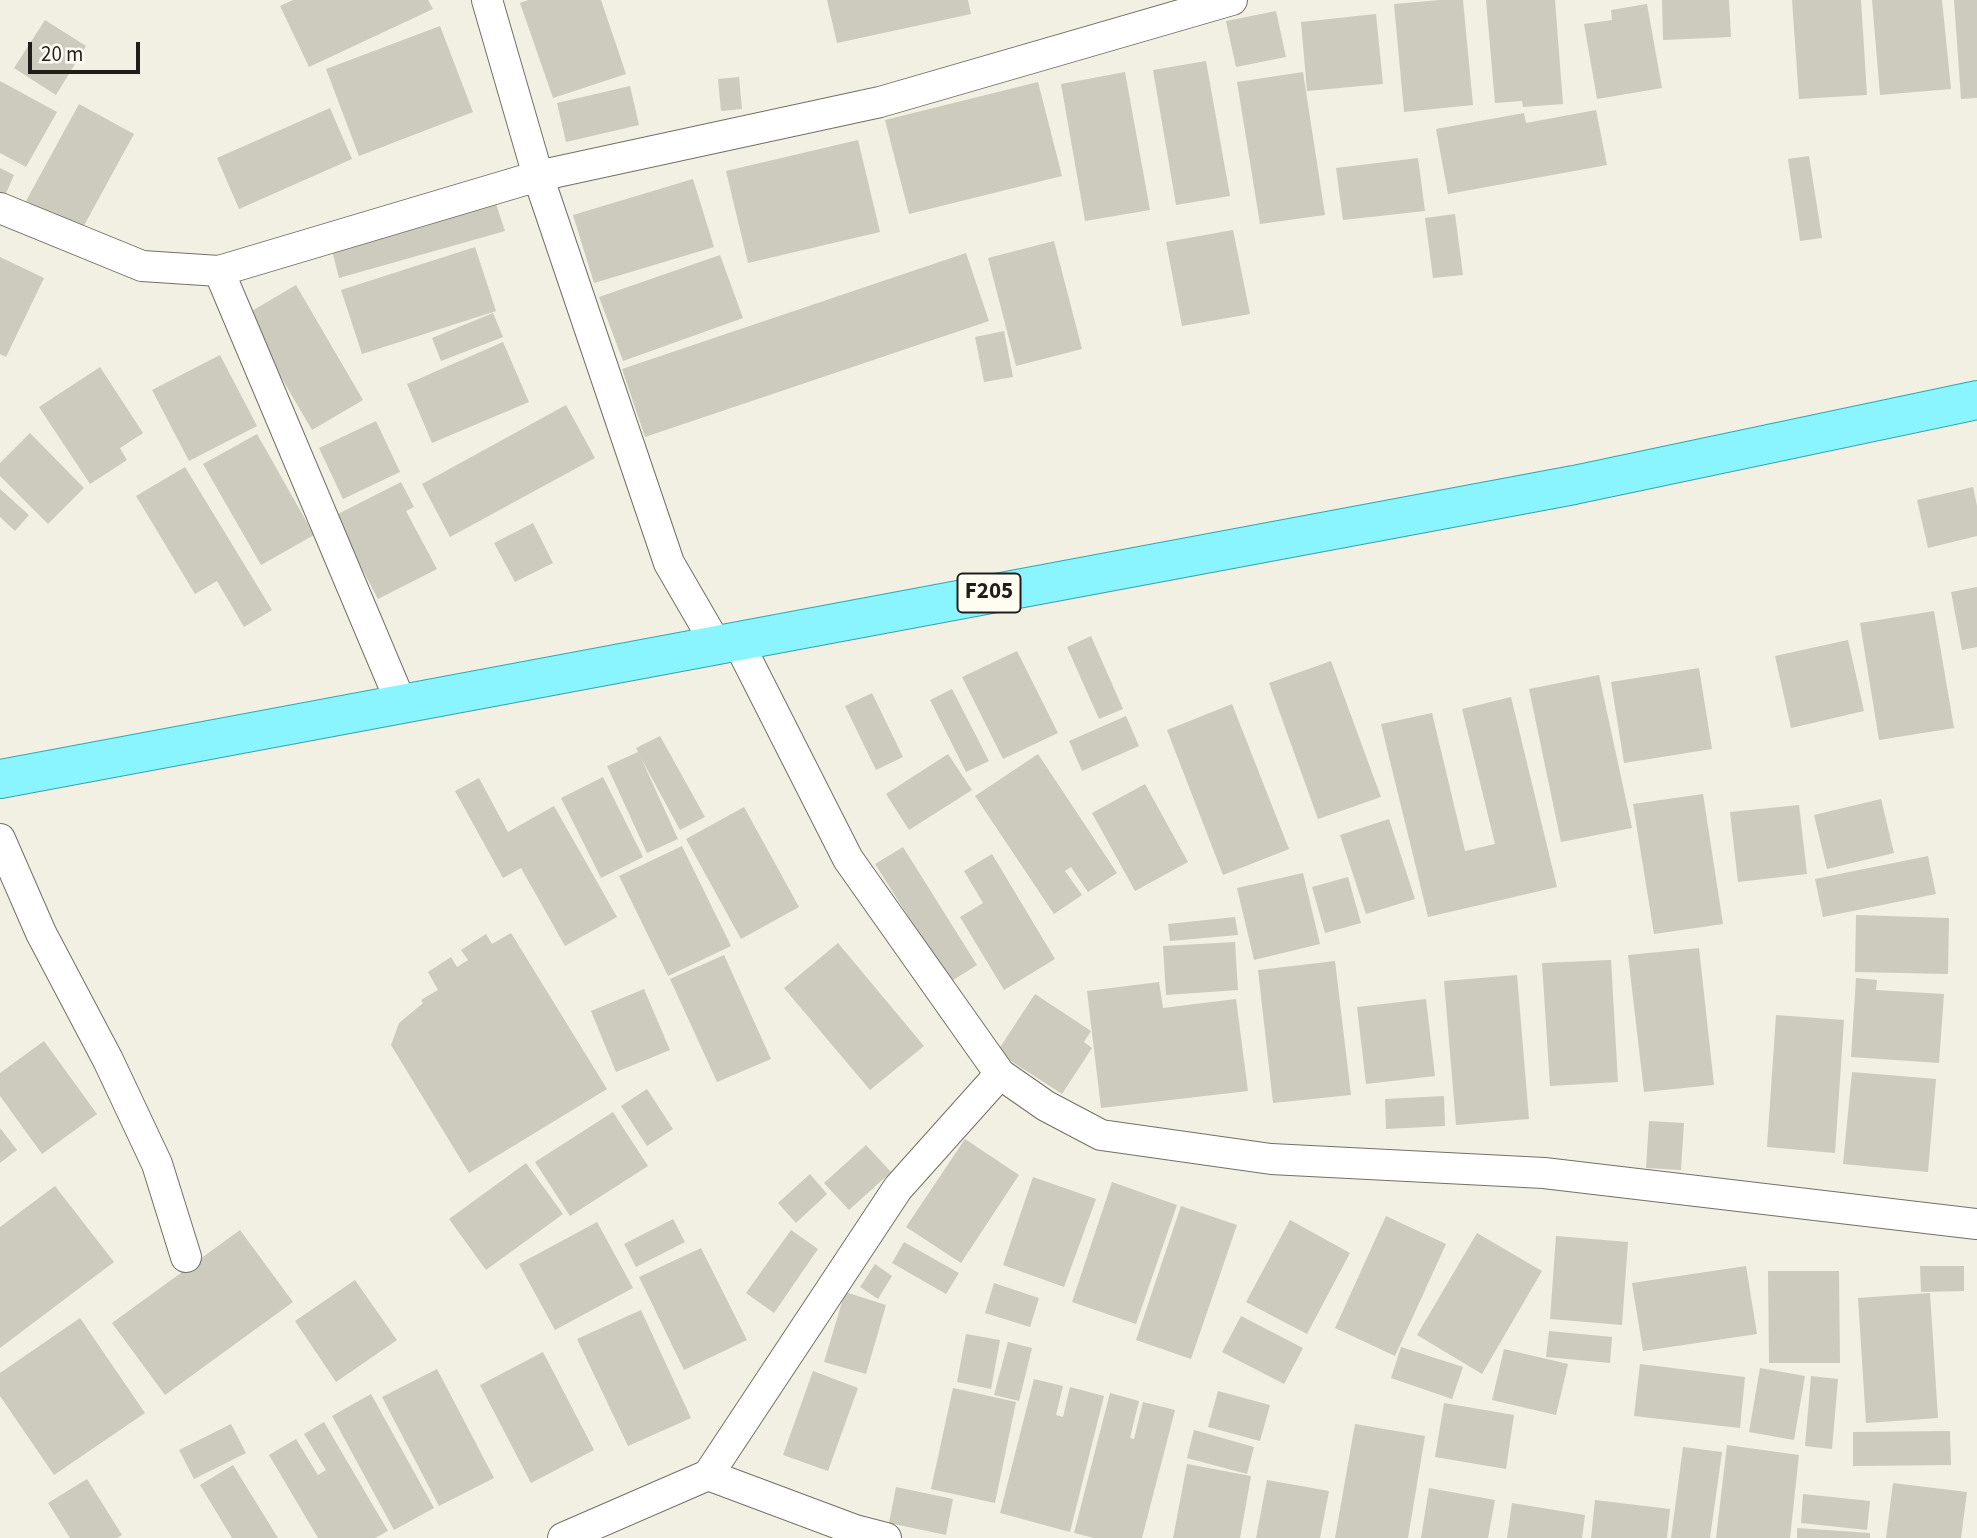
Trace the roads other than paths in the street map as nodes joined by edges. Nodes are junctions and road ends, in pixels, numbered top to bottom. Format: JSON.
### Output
{"nodes":[{"id":1,"x":487,"y":0,"type":"edge"},
{"id":2,"x":1232,"y":0,"type":"edge"},
{"id":3,"x":538,"y":176,"type":"junction"},
{"id":4,"x":0,"y":208,"type":"edge"},
{"id":5,"x":219,"y":271,"type":"junction"},
{"id":6,"x":1977,"y":381,"type":"edge"},
{"id":7,"x":1977,"y":400,"type":"edge"},
{"id":8,"x":1363,"y":512,"type":"junction"},
{"id":9,"x":723,"y":636,"type":"junction"},
{"id":10,"x":396,"y":691,"type":"junction"},
{"id":11,"x":0,"y":760,"type":"edge"},
{"id":12,"x":0,"y":779,"type":"edge"},
{"id":13,"x":0,"y":839,"type":"edge"},
{"id":14,"x":1000,"y":1074,"type":"junction"},
{"id":15,"x":1977,"y":1224,"type":"edge"},
{"id":16,"x":186,"y":1257,"type":"dead end"},
{"id":17,"x":708,"y":1475,"type":"junction"},
{"id":18,"x":854,"y":1534,"type":"edge"},
{"id":19,"x":563,"y":1538,"type":"edge"},
{"id":20,"x":886,"y":1538,"type":"edge"}],
"edges":[{"from":1,"to":3,"type":"street"},
{"from":2,"to":3,"type":"street"},
{"from":3,"to":5,"type":"street"},
{"from":3,"to":9,"type":"street"},
{"from":4,"to":5,"type":"street"},
{"from":5,"to":10,"type":"street"},
{"from":6,"to":8,"type":"main road","number":"F205"},
{"from":7,"to":8,"type":"main road","number":"F205"},
{"from":8,"to":9,"type":"main road","number":"F205"},
{"from":9,"to":10,"type":"main road","number":"F205"},
{"from":9,"to":12,"type":"main road","number":"F205"},
{"from":9,"to":14,"type":"street"},
{"from":10,"to":11,"type":"main road","number":"F205"},
{"from":13,"to":16,"type":"street"},
{"from":14,"to":15,"type":"street"},
{"from":14,"to":17,"type":"street"},
{"from":17,"to":18,"type":"street"},
{"from":17,"to":19,"type":"street"},
{"from":18,"to":20,"type":"street"}]}
